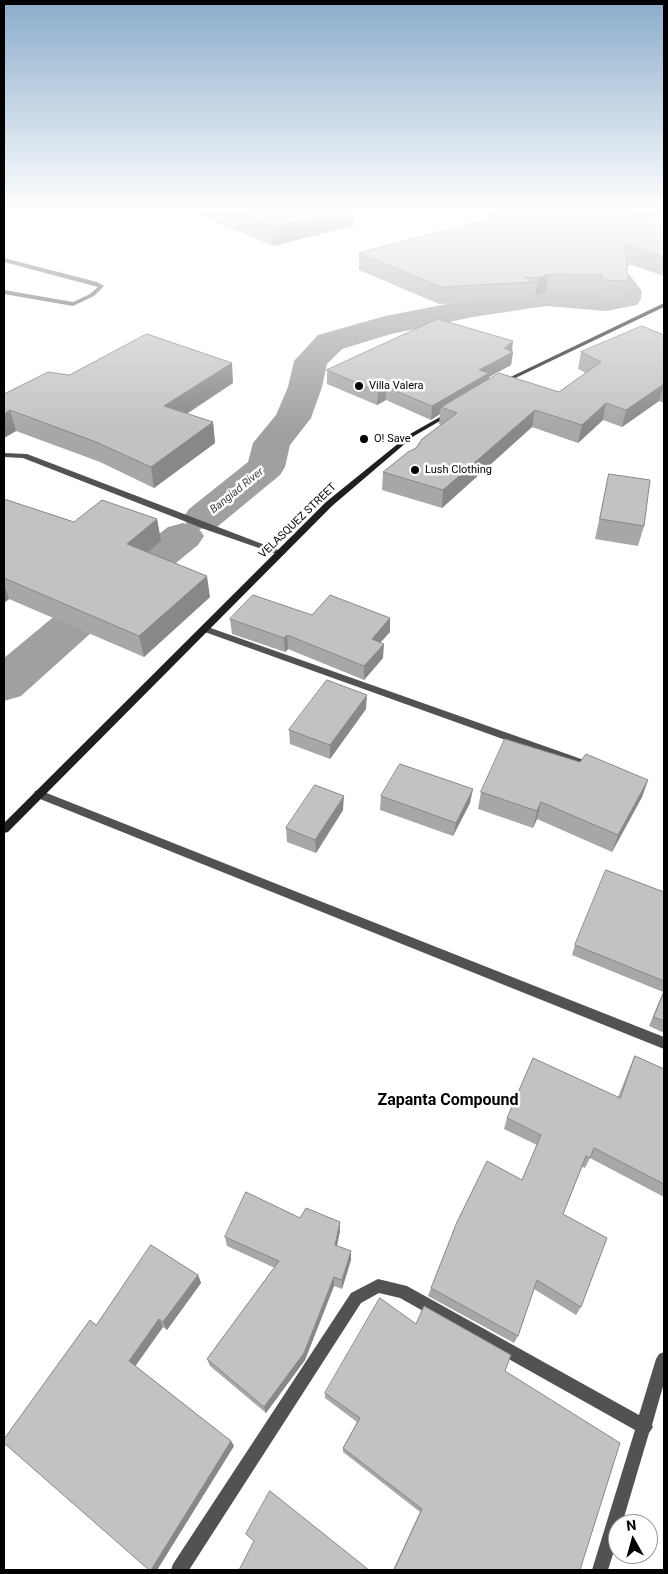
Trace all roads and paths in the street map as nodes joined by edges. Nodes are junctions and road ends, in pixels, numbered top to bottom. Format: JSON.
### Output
{"nodes":[{"id":1,"x":93,"y":282,"type":"edge"},
{"id":2,"x":4,"y":292,"type":"edge"},
{"id":3,"x":664,"y":305,"type":"edge"},
{"id":4,"x":496,"y":386,"type":"edge"},
{"id":5,"x":461,"y":407,"type":"edge"},
{"id":6,"x":4,"y":455,"type":"edge"},
{"id":7,"x":282,"y":553,"type":"junction"},
{"id":8,"x":205,"y":628,"type":"junction"},
{"id":9,"x":594,"y":768,"type":"edge"},
{"id":10,"x":39,"y":794,"type":"junction"},
{"id":11,"x":4,"y":829,"type":"edge"},
{"id":12,"x":664,"y":1043,"type":"edge"},
{"id":13,"x":664,"y":1359,"type":"edge"},
{"id":14,"x":645,"y":1427,"type":"junction"},
{"id":15,"x":179,"y":1570,"type":"edge"},
{"id":16,"x":600,"y":1570,"type":"edge"}],
"edges":[{"from":1,"to":2,"type":"street"},
{"from":3,"to":4,"type":"main road"},
{"from":5,"to":7,"type":"main road","name":"VELASQUEZ STREET"},
{"from":6,"to":7,"type":"street"},
{"from":7,"to":8,"type":"main road","name":"VELASQUEZ STREET"},
{"from":8,"to":9,"type":"street"},
{"from":8,"to":10,"type":"main road","name":"VELASQUEZ STREET"},
{"from":10,"to":11,"type":"main road","name":"VELASQUEZ STREET"},
{"from":10,"to":12,"type":"street"},
{"from":13,"to":14,"type":"street"},
{"from":14,"to":15,"type":"street"},
{"from":14,"to":16,"type":"street"}]}
